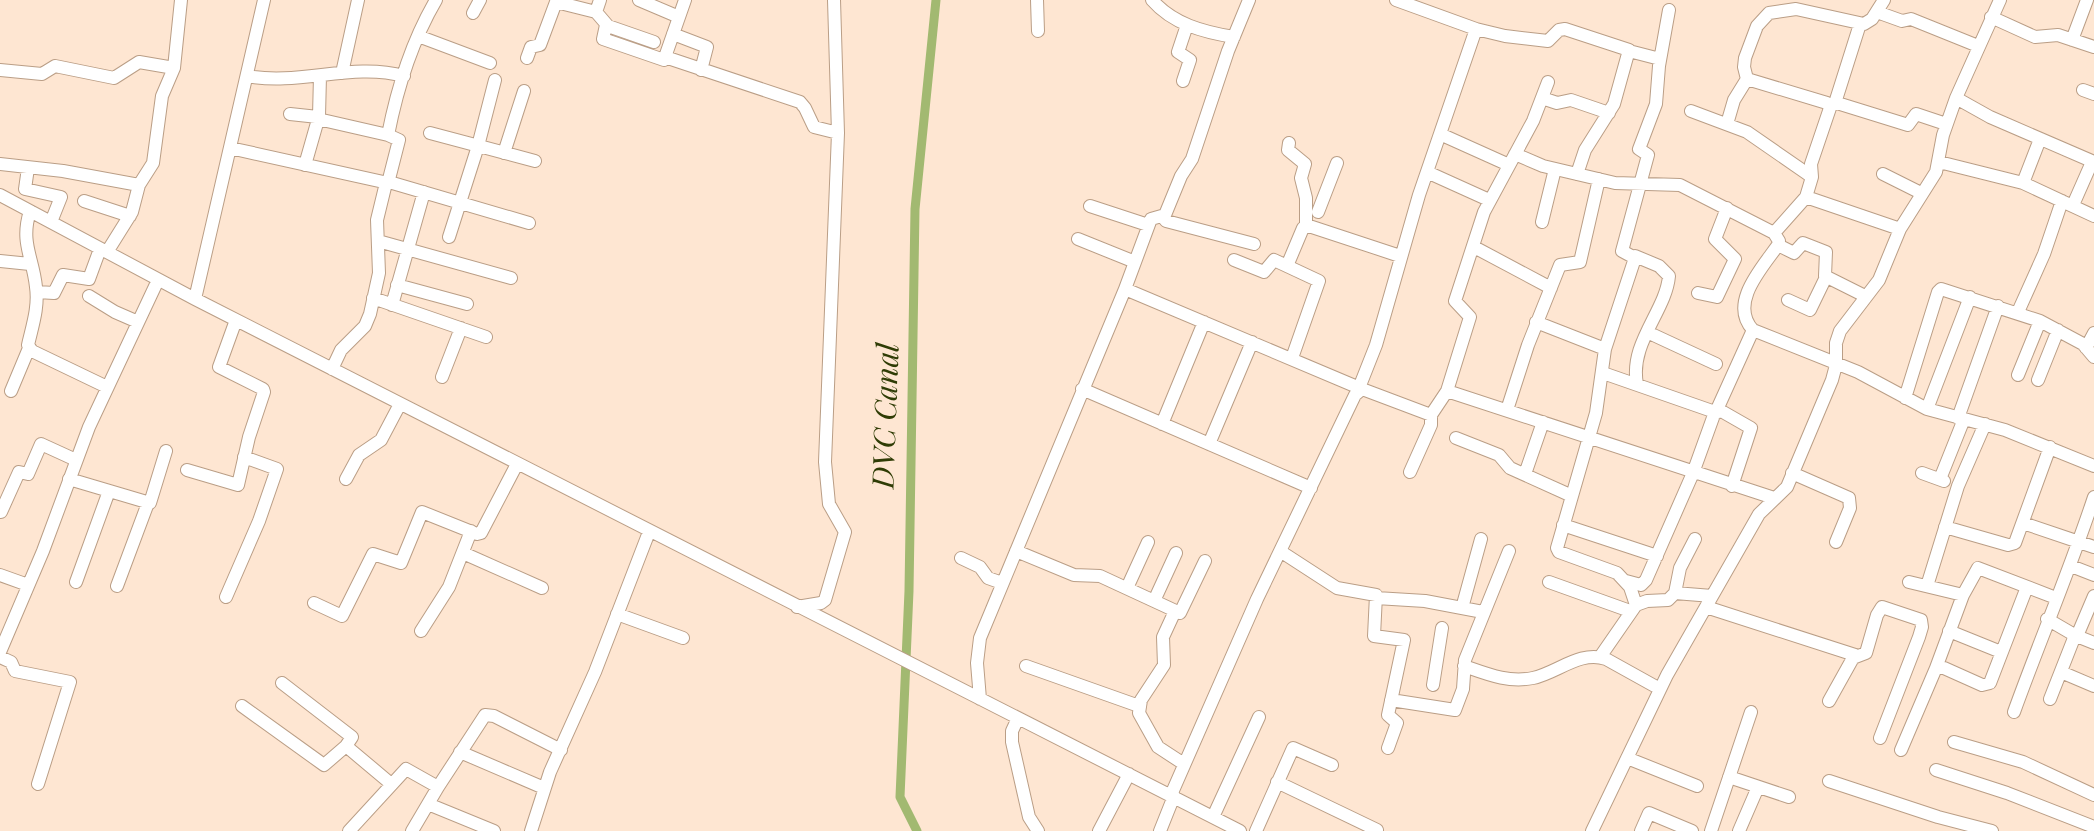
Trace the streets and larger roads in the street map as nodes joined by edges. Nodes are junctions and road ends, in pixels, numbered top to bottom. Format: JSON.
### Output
{"nodes":[{"id":1,"x":181,"y":0,"type":"edge"},
{"id":2,"x":264,"y":0,"type":"edge"},
{"id":3,"x":358,"y":0,"type":"edge"},
{"id":4,"x":436,"y":0,"type":"edge"},
{"id":5,"x":480,"y":0,"type":"edge"},
{"id":6,"x":639,"y":0,"type":"edge"},
{"id":7,"x":685,"y":0,"type":"edge"},
{"id":8,"x":834,"y":0,"type":"edge"},
{"id":9,"x":1037,"y":0,"type":"edge"},
{"id":10,"x":1152,"y":0,"type":"edge"},
{"id":11,"x":1249,"y":0,"type":"edge"},
{"id":12,"x":1396,"y":0,"type":"edge"},
{"id":13,"x":1884,"y":0,"type":"edge"},
{"id":14,"x":2000,"y":0,"type":"edge"},
{"id":15,"x":2087,"y":0,"type":"edge"},
{"id":16,"x":598,"y":6,"type":"edge"},
{"id":17,"x":1669,"y":10,"type":"dead end"},
{"id":18,"x":1877,"y":12,"type":"junction"},
{"id":19,"x":473,"y":13,"type":"dead end"},
{"id":20,"x":679,"y":17,"type":"junction"},
{"id":21,"x":1991,"y":17,"type":"junction"},
{"id":22,"x":1860,"y":24,"type":"junction"},
{"id":23,"x":606,"y":25,"type":"junction"},
{"id":24,"x":1187,"y":25,"type":"junction"},
{"id":25,"x":1476,"y":29,"type":"junction"},
{"id":26,"x":1038,"y":31,"type":"dead end"},
{"id":27,"x":673,"y":34,"type":"junction"},
{"id":28,"x":418,"y":36,"type":"junction"},
{"id":29,"x":1234,"y":37,"type":"junction"},
{"id":30,"x":2072,"y":40,"type":"junction"},
{"id":31,"x":654,"y":42,"type":"dead end"},
{"id":32,"x":1978,"y":46,"type":"junction"},
{"id":33,"x":2094,"y":47,"type":"edge"},
{"id":34,"x":1629,"y":51,"type":"junction"},
{"id":35,"x":665,"y":57,"type":"junction"},
{"id":36,"x":527,"y":58,"type":"dead end"},
{"id":37,"x":1660,"y":59,"type":"junction"},
{"id":38,"x":490,"y":63,"type":"dead end"},
{"id":39,"x":174,"y":68,"type":"junction"},
{"id":40,"x":0,"y":70,"type":"edge"},
{"id":41,"x":701,"y":70,"type":"junction"},
{"id":42,"x":342,"y":73,"type":"junction"},
{"id":43,"x":247,"y":76,"type":"junction"},
{"id":44,"x":320,"y":76,"type":"junction"},
{"id":45,"x":404,"y":76,"type":"junction"},
{"id":46,"x":1747,"y":79,"type":"junction"},
{"id":47,"x":495,"y":80,"type":"dead end"},
{"id":48,"x":1183,"y":81,"type":"dead end"},
{"id":49,"x":1548,"y":82,"type":"dead end"},
{"id":50,"x":524,"y":91,"type":"dead end"},
{"id":51,"x":1542,"y":98,"type":"junction"},
{"id":52,"x":1956,"y":98,"type":"junction"},
{"id":53,"x":1832,"y":104,"type":"junction"},
{"id":54,"x":1691,"y":111,"type":"dead end"},
{"id":55,"x":1609,"y":113,"type":"junction"},
{"id":56,"x":290,"y":114,"type":"dead end"},
{"id":57,"x":318,"y":118,"type":"junction"},
{"id":58,"x":1727,"y":124,"type":"junction"},
{"id":59,"x":1946,"y":124,"type":"junction"},
{"id":60,"x":430,"y":133,"type":"dead end"},
{"id":61,"x":838,"y":133,"type":"junction"},
{"id":62,"x":1440,"y":134,"type":"junction"},
{"id":63,"x":388,"y":135,"type":"junction"},
{"id":64,"x":2040,"y":139,"type":"junction"},
{"id":65,"x":1289,"y":143,"type":"dead end"},
{"id":66,"x":478,"y":146,"type":"junction"},
{"id":67,"x":230,"y":148,"type":"junction"},
{"id":68,"x":504,"y":153,"type":"junction"},
{"id":69,"x":1512,"y":160,"type":"junction"},
{"id":70,"x":535,"y":161,"type":"dead end"},
{"id":71,"x":1939,"y":162,"type":"junction"},
{"id":72,"x":2093,"y":162,"type":"edge"},
{"id":73,"x":1337,"y":163,"type":"dead end"},
{"id":74,"x":0,"y":164,"type":"edge"},
{"id":75,"x":305,"y":165,"type":"junction"},
{"id":76,"x":28,"y":168,"type":"junction"},
{"id":77,"x":1555,"y":169,"type":"junction"},
{"id":78,"x":1427,"y":172,"type":"junction"},
{"id":79,"x":1577,"y":174,"type":"junction"},
{"id":80,"x":1883,"y":174,"type":"dead end"},
{"id":81,"x":1812,"y":177,"type":"junction"},
{"id":82,"x":1599,"y":179,"type":"junction"},
{"id":83,"x":387,"y":182,"type":"junction"},
{"id":84,"x":2023,"y":183,"type":"junction"},
{"id":85,"x":139,"y":185,"type":"junction"},
{"id":86,"x":1640,"y":185,"type":"junction"},
{"id":87,"x":424,"y":192,"type":"junction"},
{"id":88,"x":1921,"y":193,"type":"junction"},
{"id":89,"x":0,"y":195,"type":"edge"},
{"id":90,"x":1806,"y":197,"type":"junction"},
{"id":91,"x":1489,"y":200,"type":"junction"},
{"id":92,"x":84,"y":201,"type":"dead end"},
{"id":93,"x":460,"y":203,"type":"junction"},
{"id":94,"x":2068,"y":203,"type":"junction"},
{"id":95,"x":1090,"y":206,"type":"dead end"},
{"id":96,"x":1727,"y":208,"type":"junction"},
{"id":97,"x":30,"y":211,"type":"junction"},
{"id":98,"x":1318,"y":212,"type":"dead end"},
{"id":99,"x":130,"y":216,"type":"junction"},
{"id":100,"x":1162,"y":216,"type":"junction"},
{"id":101,"x":2094,"y":216,"type":"edge"},
{"id":102,"x":51,"y":222,"type":"junction"},
{"id":103,"x":1542,"y":222,"type":"dead end"},
{"id":104,"x":529,"y":223,"type":"dead end"},
{"id":105,"x":1148,"y":225,"type":"junction"},
{"id":106,"x":1306,"y":226,"type":"junction"},
{"id":107,"x":1900,"y":229,"type":"junction"},
{"id":108,"x":449,"y":237,"type":"dead end"},
{"id":109,"x":1078,"y":239,"type":"dead end"},
{"id":110,"x":1776,"y":239,"type":"junction"},
{"id":111,"x":378,"y":241,"type":"junction"},
{"id":112,"x":1254,"y":244,"type":"dead end"},
{"id":113,"x":1474,"y":247,"type":"junction"},
{"id":114,"x":408,"y":248,"type":"junction"},
{"id":115,"x":104,"y":251,"type":"junction"},
{"id":116,"x":1400,"y":256,"type":"junction"},
{"id":117,"x":1635,"y":256,"type":"junction"},
{"id":118,"x":1234,"y":260,"type":"dead end"},
{"id":119,"x":0,"y":261,"type":"edge"},
{"id":120,"x":1135,"y":262,"type":"junction"},
{"id":121,"x":30,"y":264,"type":"junction"},
{"id":122,"x":1287,"y":266,"type":"junction"},
{"id":123,"x":1826,"y":277,"type":"junction"},
{"id":124,"x":511,"y":278,"type":"dead end"},
{"id":125,"x":158,"y":280,"type":"junction"},
{"id":126,"x":397,"y":285,"type":"junction"},
{"id":127,"x":1551,"y":288,"type":"junction"},
{"id":128,"x":1125,"y":289,"type":"junction"},
{"id":129,"x":37,"y":292,"type":"junction"},
{"id":130,"x":1698,"y":293,"type":"dead end"},
{"id":131,"x":89,"y":296,"type":"dead end"},
{"id":132,"x":1865,"y":296,"type":"junction"},
{"id":133,"x":1970,"y":297,"type":"junction"},
{"id":134,"x":373,"y":298,"type":"junction"},
{"id":135,"x":195,"y":299,"type":"junction"},
{"id":136,"x":1788,"y":300,"type":"dead end"},
{"id":137,"x":467,"y":304,"type":"dead end"},
{"id":138,"x":392,"y":305,"type":"junction"},
{"id":139,"x":1998,"y":306,"type":"junction"},
{"id":140,"x":2018,"y":312,"type":"junction"},
{"id":141,"x":236,"y":320,"type":"junction"},
{"id":142,"x":2040,"y":321,"type":"junction"},
{"id":143,"x":138,"y":322,"type":"junction"},
{"id":144,"x":1204,"y":322,"type":"junction"},
{"id":145,"x":1536,"y":322,"type":"junction"},
{"id":146,"x":461,"y":328,"type":"junction"},
{"id":147,"x":1753,"y":330,"type":"junction"},
{"id":148,"x":2058,"y":330,"type":"junction"},
{"id":149,"x":1647,"y":332,"type":"junction"},
{"id":150,"x":2094,"y":333,"type":"edge"},
{"id":151,"x":486,"y":337,"type":"dead end"},
{"id":152,"x":1252,"y":342,"type":"junction"},
{"id":153,"x":29,"y":348,"type":"junction"},
{"id":154,"x":1605,"y":349,"type":"junction"},
{"id":155,"x":2090,"y":352,"type":"edge"},
{"id":156,"x":1292,"y":358,"type":"junction"},
{"id":157,"x":1716,"y":364,"type":"dead end"},
{"id":158,"x":1836,"y":365,"type":"junction"},
{"id":159,"x":332,"y":369,"type":"junction"},
{"id":160,"x":1603,"y":373,"type":"junction"},
{"id":161,"x":2018,"y":375,"type":"dead end"},
{"id":162,"x":442,"y":377,"type":"dead end"},
{"id":163,"x":2038,"y":380,"type":"dead end"},
{"id":164,"x":1637,"y":384,"type":"junction"},
{"id":165,"x":107,"y":387,"type":"junction"},
{"id":166,"x":1360,"y":388,"type":"junction"},
{"id":167,"x":1082,"y":389,"type":"junction"},
{"id":168,"x":11,"y":391,"type":"dead end"},
{"id":169,"x":1447,"y":391,"type":"junction"},
{"id":170,"x":1905,"y":398,"type":"junction"},
{"id":171,"x":400,"y":404,"type":"junction"},
{"id":172,"x":1927,"y":409,"type":"junction"},
{"id":173,"x":1507,"y":410,"type":"junction"},
{"id":174,"x":1715,"y":412,"type":"junction"},
{"id":175,"x":1431,"y":415,"type":"junction"},
{"id":176,"x":1961,"y":419,"type":"junction"},
{"id":177,"x":1543,"y":422,"type":"junction"},
{"id":178,"x":1162,"y":424,"type":"junction"},
{"id":179,"x":1985,"y":424,"type":"junction"},
{"id":180,"x":1456,"y":438,"type":"dead end"},
{"id":181,"x":1588,"y":438,"type":"junction"},
{"id":182,"x":1209,"y":444,"type":"junction"},
{"id":183,"x":2050,"y":447,"type":"junction"},
{"id":184,"x":166,"y":451,"type":"dead end"},
{"id":185,"x":244,"y":457,"type":"junction"},
{"id":186,"x":76,"y":460,"type":"junction"},
{"id":187,"x":517,"y":464,"type":"junction"},
{"id":188,"x":2094,"y":466,"type":"edge"},
{"id":189,"x":187,"y":470,"type":"dead end"},
{"id":190,"x":1410,"y":472,"type":"dead end"},
{"id":191,"x":1693,"y":473,"type":"junction"},
{"id":192,"x":1792,"y":473,"type":"junction"},
{"id":193,"x":1922,"y":473,"type":"dead end"},
{"id":194,"x":1525,"y":474,"type":"junction"},
{"id":195,"x":69,"y":479,"type":"junction"},
{"id":196,"x":346,"y":479,"type":"dead end"},
{"id":197,"x":1940,"y":479,"type":"junction"},
{"id":198,"x":1732,"y":486,"type":"junction"},
{"id":199,"x":1958,"y":486,"type":"junction"},
{"id":200,"x":1311,"y":488,"type":"junction"},
{"id":201,"x":109,"y":491,"type":"junction"},
{"id":202,"x":1572,"y":496,"type":"junction"},
{"id":203,"x":1774,"y":498,"type":"junction"},
{"id":204,"x":2093,"y":502,"type":"edge"},
{"id":205,"x":148,"y":503,"type":"junction"},
{"id":206,"x":1,"y":512,"type":"edge"},
{"id":207,"x":2023,"y":523,"type":"junction"},
{"id":208,"x":1563,"y":525,"type":"junction"},
{"id":209,"x":1945,"y":527,"type":"junction"},
{"id":210,"x":471,"y":531,"type":"junction"},
{"id":211,"x":649,"y":532,"type":"junction"},
{"id":212,"x":1481,"y":539,"type":"dead end"},
{"id":213,"x":1695,"y":539,"type":"dead end"},
{"id":214,"x":2079,"y":541,"type":"junction"},
{"id":215,"x":1148,"y":542,"type":"dead end"},
{"id":216,"x":1836,"y":542,"type":"dead end"},
{"id":217,"x":2094,"y":547,"type":"edge"},
{"id":218,"x":1016,"y":551,"type":"junction"},
{"id":219,"x":1280,"y":551,"type":"junction"},
{"id":220,"x":1509,"y":551,"type":"dead end"},
{"id":221,"x":463,"y":553,"type":"junction"},
{"id":222,"x":1176,"y":553,"type":"dead end"},
{"id":223,"x":1657,"y":556,"type":"junction"},
{"id":224,"x":961,"y":558,"type":"dead end"},
{"id":225,"x":1205,"y":561,"type":"dead end"},
{"id":226,"x":2071,"y":566,"type":"junction"},
{"id":227,"x":0,"y":575,"type":"edge"},
{"id":228,"x":2094,"y":575,"type":"edge"},
{"id":229,"x":1626,"y":581,"type":"junction"},
{"id":230,"x":76,"y":582,"type":"dead end"},
{"id":231,"x":1549,"y":582,"type":"dead end"},
{"id":232,"x":1909,"y":582,"type":"dead end"},
{"id":233,"x":1002,"y":583,"type":"junction"},
{"id":234,"x":28,"y":585,"type":"junction"},
{"id":235,"x":117,"y":586,"type":"dead end"},
{"id":236,"x":1927,"y":586,"type":"junction"},
{"id":237,"x":2027,"y":587,"type":"junction"},
{"id":238,"x":542,"y":588,"type":"dead end"},
{"id":239,"x":1127,"y":588,"type":"junction"},
{"id":240,"x":1675,"y":593,"type":"junction"},
{"id":241,"x":1963,"y":595,"type":"junction"},
{"id":242,"x":2094,"y":596,"type":"edge"},
{"id":243,"x":226,"y":597,"type":"dead end"},
{"id":244,"x":1376,"y":598,"type":"junction"},
{"id":245,"x":2056,"y":598,"type":"junction"},
{"id":246,"x":1154,"y":601,"type":"junction"},
{"id":247,"x":1709,"y":602,"type":"junction"},
{"id":248,"x":314,"y":603,"type":"dead end"},
{"id":249,"x":797,"y":607,"type":"junction"},
{"id":250,"x":1462,"y":608,"type":"junction"},
{"id":251,"x":1633,"y":608,"type":"junction"},
{"id":252,"x":1175,"y":611,"type":"junction"},
{"id":253,"x":1483,"y":612,"type":"junction"},
{"id":254,"x":617,"y":614,"type":"junction"},
{"id":255,"x":2047,"y":619,"type":"junction"},
{"id":256,"x":1442,"y":628,"type":"dead end"},
{"id":257,"x":421,"y":631,"type":"dead end"},
{"id":258,"x":1949,"y":631,"type":"junction"},
{"id":259,"x":2076,"y":636,"type":"junction"},
{"id":260,"x":1919,"y":637,"type":"junction"},
{"id":261,"x":683,"y":638,"type":"dead end"},
{"id":262,"x":2094,"y":643,"type":"edge"},
{"id":263,"x":1944,"y":647,"type":"junction"},
{"id":264,"x":2001,"y":652,"type":"junction"},
{"id":265,"x":0,"y":654,"type":"edge"},
{"id":266,"x":1855,"y":655,"type":"junction"},
{"id":267,"x":1438,"y":656,"type":"junction"},
{"id":268,"x":1600,"y":657,"type":"junction"},
{"id":269,"x":1464,"y":663,"type":"junction"},
{"id":270,"x":1026,"y":666,"type":"dead end"},
{"id":271,"x":1936,"y":668,"type":"junction"},
{"id":272,"x":2061,"y":672,"type":"junction"},
{"id":273,"x":282,"y":683,"type":"dead end"},
{"id":274,"x":1433,"y":685,"type":"dead end"},
{"id":275,"x":2094,"y":686,"type":"edge"},
{"id":276,"x":1660,"y":689,"type":"junction"},
{"id":277,"x":976,"y":696,"type":"junction"},
{"id":278,"x":2050,"y":699,"type":"dead end"},
{"id":279,"x":1391,"y":700,"type":"junction"},
{"id":280,"x":1829,"y":701,"type":"dead end"},
{"id":281,"x":242,"y":706,"type":"dead end"},
{"id":282,"x":1139,"y":706,"type":"junction"},
{"id":283,"x":1751,"y":712,"type":"dead end"},
{"id":284,"x":2014,"y":712,"type":"dead end"},
{"id":285,"x":1259,"y":717,"type":"dead end"},
{"id":286,"x":1018,"y":718,"type":"junction"},
{"id":287,"x":1880,"y":738,"type":"dead end"},
{"id":288,"x":1954,"y":742,"type":"dead end"},
{"id":289,"x":346,"y":746,"type":"junction"},
{"id":290,"x":1388,"y":748,"type":"dead end"},
{"id":291,"x":561,"y":750,"type":"junction"},
{"id":292,"x":1901,"y":750,"type":"dead end"},
{"id":293,"x":460,"y":752,"type":"junction"},
{"id":294,"x":1627,"y":758,"type":"junction"},
{"id":295,"x":1184,"y":764,"type":"junction"},
{"id":296,"x":1332,"y":765,"type":"dead end"},
{"id":297,"x":1936,"y":770,"type":"dead end"},
{"id":298,"x":1129,"y":774,"type":"junction"},
{"id":299,"x":1729,"y":777,"type":"junction"},
{"id":300,"x":1829,"y":781,"type":"dead end"},
{"id":301,"x":1277,"y":782,"type":"junction"},
{"id":302,"x":390,"y":783,"type":"junction"},
{"id":303,"x":38,"y":784,"type":"dead end"},
{"id":304,"x":1697,"y":786,"type":"dead end"},
{"id":305,"x":438,"y":787,"type":"junction"},
{"id":306,"x":1758,"y":787,"type":"junction"},
{"id":307,"x":544,"y":788,"type":"junction"},
{"id":308,"x":2094,"y":795,"type":"edge"},
{"id":309,"x":1172,"y":796,"type":"junction"},
{"id":310,"x":1789,"y":797,"type":"dead end"},
{"id":311,"x":428,"y":804,"type":"junction"},
{"id":312,"x":1213,"y":817,"type":"junction"},
{"id":313,"x":2094,"y":827,"type":"edge"},
{"id":314,"x":353,"y":830,"type":"edge"},
{"id":315,"x":1377,"y":830,"type":"edge"},
{"id":316,"x":412,"y":831,"type":"edge"},
{"id":317,"x":494,"y":831,"type":"edge"},
{"id":318,"x":531,"y":831,"type":"edge"},
{"id":319,"x":1038,"y":831,"type":"edge"},
{"id":320,"x":1099,"y":831,"type":"edge"},
{"id":321,"x":1160,"y":831,"type":"edge"},
{"id":322,"x":1240,"y":831,"type":"edge"},
{"id":323,"x":1256,"y":831,"type":"edge"},
{"id":324,"x":1592,"y":831,"type":"edge"},
{"id":325,"x":1641,"y":831,"type":"edge"},
{"id":326,"x":1690,"y":831,"type":"edge"},
{"id":327,"x":1711,"y":831,"type":"edge"},
{"id":328,"x":1739,"y":831,"type":"edge"},
{"id":329,"x":1992,"y":831,"type":"edge"}],
"edges":[{"from":1,"to":39,"type":"street"},
{"from":2,"to":43,"type":"street"},
{"from":3,"to":42,"type":"street"},
{"from":4,"to":28,"type":"street"},
{"from":5,"to":19,"type":"street"},
{"from":6,"to":20,"type":"street"},
{"from":7,"to":20,"type":"street"},
{"from":8,"to":61,"type":"street"},
{"from":9,"to":26,"type":"street"},
{"from":10,"to":24,"type":"street"},
{"from":11,"to":29,"type":"street"},
{"from":12,"to":25,"type":"street"},
{"from":13,"to":18,"type":"street"},
{"from":14,"to":21,"type":"street"},
{"from":15,"to":30,"type":"street"},
{"from":16,"to":23,"type":"street"},
{"from":16,"to":36,"type":"street"},
{"from":17,"to":37,"type":"street"},
{"from":18,"to":22,"type":"street"},
{"from":18,"to":32,"type":"street"},
{"from":20,"to":27,"type":"street"},
{"from":21,"to":30,"type":"street"},
{"from":21,"to":32,"type":"street"},
{"from":22,"to":46,"type":"street"},
{"from":22,"to":53,"type":"street"},
{"from":23,"to":31,"type":"street"},
{"from":23,"to":35,"type":"street"},
{"from":24,"to":29,"type":"street"},
{"from":24,"to":48,"type":"street"},
{"from":25,"to":34,"type":"street"},
{"from":25,"to":62,"type":"street"},
{"from":27,"to":35,"type":"street"},
{"from":27,"to":41,"type":"street"},
{"from":28,"to":38,"type":"street"},
{"from":28,"to":45,"type":"street"},
{"from":29,"to":100,"type":"street"},
{"from":30,"to":33,"type":"street"},
{"from":32,"to":52,"type":"street"},
{"from":34,"to":37,"type":"street"},
{"from":34,"to":55,"type":"street"},
{"from":35,"to":41,"type":"street"},
{"from":37,"to":86,"type":"street"},
{"from":39,"to":40,"type":"street"},
{"from":39,"to":85,"type":"street"},
{"from":41,"to":61,"type":"street"},
{"from":42,"to":44,"type":"street"},
{"from":42,"to":45,"type":"street"},
{"from":43,"to":44,"type":"street"},
{"from":43,"to":67,"type":"street"},
{"from":44,"to":57,"type":"street"},
{"from":45,"to":63,"type":"street"},
{"from":46,"to":53,"type":"street"},
{"from":46,"to":58,"type":"street"},
{"from":47,"to":66,"type":"street"},
{"from":49,"to":51,"type":"street"},
{"from":50,"to":68,"type":"street"},
{"from":51,"to":55,"type":"street"},
{"from":51,"to":69,"type":"street"},
{"from":52,"to":59,"type":"street"},
{"from":52,"to":64,"type":"street"},
{"from":53,"to":59,"type":"street"},
{"from":53,"to":81,"type":"street"},
{"from":54,"to":58,"type":"street"},
{"from":55,"to":79,"type":"street"},
{"from":56,"to":57,"type":"street"},
{"from":57,"to":63,"type":"street"},
{"from":57,"to":75,"type":"street"},
{"from":58,"to":81,"type":"street"},
{"from":59,"to":71,"type":"street"},
{"from":60,"to":66,"type":"street"},
{"from":61,"to":249,"type":"street"},
{"from":62,"to":69,"type":"street"},
{"from":62,"to":78,"type":"street"},
{"from":63,"to":83,"type":"street"},
{"from":64,"to":72,"type":"street"},
{"from":64,"to":84,"type":"street"},
{"from":65,"to":106,"type":"street"},
{"from":66,"to":68,"type":"street"},
{"from":66,"to":93,"type":"street"},
{"from":67,"to":75,"type":"street"},
{"from":67,"to":135,"type":"street"},
{"from":68,"to":70,"type":"street"},
{"from":69,"to":77,"type":"street"},
{"from":69,"to":91,"type":"street"},
{"from":71,"to":84,"type":"street"},
{"from":71,"to":88,"type":"street"},
{"from":72,"to":94,"type":"street"},
{"from":73,"to":98,"type":"street"},
{"from":74,"to":76,"type":"street"},
{"from":75,"to":83,"type":"street"},
{"from":76,"to":85,"type":"street"},
{"from":76,"to":102,"type":"street"},
{"from":77,"to":79,"type":"street"},
{"from":77,"to":103,"type":"street"},
{"from":78,"to":91,"type":"street"},
{"from":78,"to":116,"type":"street"},
{"from":79,"to":82,"type":"street"},
{"from":80,"to":88,"type":"street"},
{"from":81,"to":90,"type":"street"},
{"from":82,"to":86,"type":"street"},
{"from":82,"to":127,"type":"street"},
{"from":83,"to":87,"type":"street"},
{"from":83,"to":111,"type":"street"},
{"from":84,"to":94,"type":"street"},
{"from":85,"to":99,"type":"street"},
{"from":86,"to":96,"type":"street"},
{"from":86,"to":117,"type":"street"},
{"from":87,"to":93,"type":"street"},
{"from":87,"to":114,"type":"street"},
{"from":88,"to":107,"type":"street"},
{"from":89,"to":97,"type":"street"},
{"from":90,"to":107,"type":"street"},
{"from":90,"to":110,"type":"street"},
{"from":91,"to":113,"type":"street"},
{"from":92,"to":99,"type":"street"},
{"from":93,"to":104,"type":"street"},
{"from":93,"to":108,"type":"street"},
{"from":94,"to":101,"type":"street"},
{"from":94,"to":140,"type":"street"},
{"from":95,"to":105,"type":"street"},
{"from":96,"to":110,"type":"street"},
{"from":96,"to":130,"type":"street"},
{"from":97,"to":102,"type":"street"},
{"from":97,"to":121,"type":"street"},
{"from":99,"to":115,"type":"street"},
{"from":100,"to":105,"type":"street"},
{"from":100,"to":112,"type":"street"},
{"from":102,"to":115,"type":"street"},
{"from":105,"to":120,"type":"street"},
{"from":106,"to":116,"type":"street"},
{"from":106,"to":122,"type":"street"},
{"from":107,"to":132,"type":"street"},
{"from":109,"to":120,"type":"street"},
{"from":110,"to":123,"type":"street"},
{"from":110,"to":147,"type":"street"},
{"from":111,"to":114,"type":"street"},
{"from":111,"to":134,"type":"street"},
{"from":113,"to":127,"type":"street"},
{"from":113,"to":169,"type":"street"},
{"from":114,"to":124,"type":"street"},
{"from":114,"to":126,"type":"street"},
{"from":115,"to":125,"type":"street"},
{"from":115,"to":129,"type":"street"},
{"from":116,"to":166,"type":"street"},
{"from":117,"to":149,"type":"street"},
{"from":117,"to":154,"type":"street"},
{"from":118,"to":122,"type":"street"},
{"from":119,"to":121,"type":"street"},
{"from":120,"to":128,"type":"street"},
{"from":121,"to":129,"type":"street"},
{"from":122,"to":156,"type":"street"},
{"from":123,"to":132,"type":"street"},
{"from":123,"to":136,"type":"street"},
{"from":125,"to":135,"type":"street"},
{"from":125,"to":143,"type":"street"},
{"from":126,"to":137,"type":"street"},
{"from":126,"to":138,"type":"street"},
{"from":127,"to":145,"type":"street"},
{"from":128,"to":144,"type":"street"},
{"from":128,"to":167,"type":"street"},
{"from":129,"to":153,"type":"street"},
{"from":131,"to":143,"type":"street"},
{"from":132,"to":158,"type":"street"},
{"from":133,"to":139,"type":"street"},
{"from":133,"to":170,"type":"street"},
{"from":133,"to":172,"type":"street"},
{"from":134,"to":138,"type":"street"},
{"from":134,"to":159,"type":"street"},
{"from":135,"to":141,"type":"street"},
{"from":138,"to":146,"type":"street"},
{"from":139,"to":140,"type":"street"},
{"from":139,"to":176,"type":"street"},
{"from":140,"to":142,"type":"street"},
{"from":141,"to":159,"type":"street"},
{"from":141,"to":185,"type":"street"},
{"from":142,"to":148,"type":"street"},
{"from":142,"to":161,"type":"street"},
{"from":143,"to":165,"type":"street"},
{"from":144,"to":152,"type":"street"},
{"from":144,"to":178,"type":"street"},
{"from":145,"to":154,"type":"street"},
{"from":145,"to":173,"type":"street"},
{"from":146,"to":151,"type":"street"},
{"from":146,"to":162,"type":"street"},
{"from":147,"to":158,"type":"street"},
{"from":147,"to":174,"type":"street"},
{"from":148,"to":155,"type":"street"},
{"from":148,"to":163,"type":"street"},
{"from":149,"to":157,"type":"street"},
{"from":149,"to":164,"type":"street"},
{"from":150,"to":155,"type":"street"},
{"from":152,"to":156,"type":"street"},
{"from":152,"to":182,"type":"street"},
{"from":153,"to":165,"type":"street"},
{"from":153,"to":168,"type":"street"},
{"from":154,"to":160,"type":"street"},
{"from":156,"to":166,"type":"street"},
{"from":158,"to":170,"type":"street"},
{"from":158,"to":192,"type":"street"},
{"from":159,"to":171,"type":"street"},
{"from":160,"to":164,"type":"street"},
{"from":160,"to":181,"type":"street"},
{"from":164,"to":174,"type":"street"},
{"from":165,"to":186,"type":"street"},
{"from":166,"to":175,"type":"street"},
{"from":166,"to":200,"type":"street"},
{"from":167,"to":178,"type":"street"},
{"from":167,"to":218,"type":"street"},
{"from":169,"to":173,"type":"street"},
{"from":169,"to":175,"type":"street"},
{"from":170,"to":172,"type":"street"},
{"from":171,"to":187,"type":"street"},
{"from":171,"to":196,"type":"street"},
{"from":172,"to":176,"type":"street"},
{"from":173,"to":177,"type":"street"},
{"from":174,"to":191,"type":"street"},
{"from":174,"to":198,"type":"street"},
{"from":175,"to":190,"type":"street"},
{"from":176,"to":179,"type":"street"},
{"from":176,"to":197,"type":"street"},
{"from":177,"to":181,"type":"street"},
{"from":177,"to":194,"type":"street"},
{"from":178,"to":182,"type":"street"},
{"from":179,"to":183,"type":"street"},
{"from":179,"to":199,"type":"street"},
{"from":180,"to":194,"type":"street"},
{"from":181,"to":191,"type":"street"},
{"from":181,"to":202,"type":"street"},
{"from":182,"to":200,"type":"street"},
{"from":183,"to":188,"type":"street"},
{"from":183,"to":207,"type":"street"},
{"from":184,"to":205,"type":"street"},
{"from":185,"to":189,"type":"street"},
{"from":185,"to":243,"type":"street"},
{"from":186,"to":195,"type":"street"},
{"from":186,"to":206,"type":"street"},
{"from":187,"to":210,"type":"street"},
{"from":187,"to":211,"type":"street"},
{"from":191,"to":198,"type":"street"},
{"from":191,"to":223,"type":"street"},
{"from":192,"to":203,"type":"street"},
{"from":192,"to":216,"type":"street"},
{"from":193,"to":197,"type":"street"},
{"from":194,"to":202,"type":"street"},
{"from":195,"to":201,"type":"street"},
{"from":195,"to":234,"type":"street"},
{"from":197,"to":199,"type":"street"},
{"from":198,"to":203,"type":"street"},
{"from":199,"to":209,"type":"street"},
{"from":200,"to":219,"type":"street"},
{"from":201,"to":205,"type":"street"},
{"from":201,"to":230,"type":"street"},
{"from":202,"to":208,"type":"street"},
{"from":203,"to":247,"type":"street"},
{"from":204,"to":214,"type":"street"},
{"from":205,"to":235,"type":"street"},
{"from":207,"to":209,"type":"street"},
{"from":207,"to":214,"type":"street"},
{"from":208,"to":223,"type":"street"},
{"from":208,"to":229,"type":"street"},
{"from":209,"to":236,"type":"street"},
{"from":210,"to":221,"type":"street"},
{"from":210,"to":248,"type":"street"},
{"from":211,"to":249,"type":"street"},
{"from":211,"to":254,"type":"street"},
{"from":212,"to":250,"type":"street"},
{"from":213,"to":240,"type":"street"},
{"from":214,"to":217,"type":"street"},
{"from":214,"to":226,"type":"street"},
{"from":215,"to":239,"type":"street"},
{"from":218,"to":233,"type":"street"},
{"from":218,"to":239,"type":"street"},
{"from":219,"to":244,"type":"street"},
{"from":219,"to":295,"type":"street"},
{"from":220,"to":253,"type":"street"},
{"from":221,"to":238,"type":"street"},
{"from":221,"to":257,"type":"street"},
{"from":222,"to":246,"type":"street"},
{"from":223,"to":229,"type":"street"},
{"from":224,"to":233,"type":"street"},
{"from":225,"to":252,"type":"street"},
{"from":226,"to":228,"type":"street"},
{"from":226,"to":245,"type":"street"},
{"from":227,"to":234,"type":"street"},
{"from":229,"to":251,"type":"street"},
{"from":231,"to":251,"type":"street"},
{"from":232,"to":236,"type":"street"},
{"from":233,"to":277,"type":"street"},
{"from":234,"to":265,"type":"street"},
{"from":236,"to":241,"type":"street"},
{"from":237,"to":241,"type":"street"},
{"from":237,"to":245,"type":"street"},
{"from":237,"to":264,"type":"street"},
{"from":239,"to":246,"type":"street"},
{"from":240,"to":247,"type":"street"},
{"from":240,"to":251,"type":"street"},
{"from":241,"to":258,"type":"street"},
{"from":242,"to":259,"type":"street"},
{"from":244,"to":250,"type":"street"},
{"from":244,"to":279,"type":"street"},
{"from":245,"to":255,"type":"street"},
{"from":246,"to":252,"type":"street"},
{"from":247,"to":266,"type":"street"},
{"from":247,"to":276,"type":"street"},
{"from":249,"to":277,"type":"street"},
{"from":250,"to":253,"type":"street"},
{"from":251,"to":268,"type":"street"},
{"from":252,"to":282,"type":"street"},
{"from":253,"to":269,"type":"street"},
{"from":254,"to":261,"type":"street"},
{"from":254,"to":291,"type":"street"},
{"from":255,"to":259,"type":"street"},
{"from":255,"to":284,"type":"street"},
{"from":256,"to":267,"type":"street"},
{"from":258,"to":263,"type":"street"},
{"from":258,"to":264,"type":"street"},
{"from":259,"to":262,"type":"street"},
{"from":259,"to":272,"type":"street"},
{"from":260,"to":263,"type":"street"},
{"from":260,"to":266,"type":"street"},
{"from":260,"to":287,"type":"street"},
{"from":263,"to":271,"type":"street"},
{"from":264,"to":271,"type":"street"},
{"from":265,"to":303,"type":"street"},
{"from":266,"to":280,"type":"street"},
{"from":267,"to":269,"type":"street"},
{"from":267,"to":274,"type":"street"},
{"from":268,"to":269,"type":"street"},
{"from":268,"to":276,"type":"street"},
{"from":269,"to":279,"type":"street"},
{"from":270,"to":282,"type":"street"},
{"from":271,"to":292,"type":"street"},
{"from":272,"to":275,"type":"street"},
{"from":272,"to":278,"type":"street"},
{"from":273,"to":289,"type":"street"},
{"from":276,"to":294,"type":"street"},
{"from":277,"to":286,"type":"street"},
{"from":279,"to":290,"type":"street"},
{"from":281,"to":289,"type":"street"},
{"from":282,"to":295,"type":"street"},
{"from":283,"to":299,"type":"street"},
{"from":285,"to":312,"type":"street"},
{"from":286,"to":298,"type":"street"},
{"from":286,"to":319,"type":"street"},
{"from":288,"to":308,"type":"street"},
{"from":289,"to":302,"type":"street"},
{"from":291,"to":293,"type":"street"},
{"from":291,"to":307,"type":"street"},
{"from":293,"to":305,"type":"street"},
{"from":293,"to":307,"type":"street"},
{"from":294,"to":304,"type":"street"},
{"from":294,"to":324,"type":"street"},
{"from":295,"to":309,"type":"street"},
{"from":296,"to":301,"type":"street"},
{"from":297,"to":313,"type":"street"},
{"from":298,"to":309,"type":"street"},
{"from":298,"to":320,"type":"street"},
{"from":299,"to":306,"type":"street"},
{"from":299,"to":327,"type":"street"},
{"from":300,"to":329,"type":"street"},
{"from":301,"to":315,"type":"street"},
{"from":301,"to":323,"type":"street"},
{"from":302,"to":305,"type":"street"},
{"from":302,"to":314,"type":"street"},
{"from":305,"to":311,"type":"street"},
{"from":306,"to":310,"type":"street"},
{"from":306,"to":328,"type":"street"},
{"from":307,"to":318,"type":"street"},
{"from":309,"to":312,"type":"street"},
{"from":309,"to":321,"type":"street"},
{"from":311,"to":316,"type":"street"},
{"from":311,"to":317,"type":"street"},
{"from":312,"to":322,"type":"street"},
{"from":325,"to":326,"type":"street"}]}
